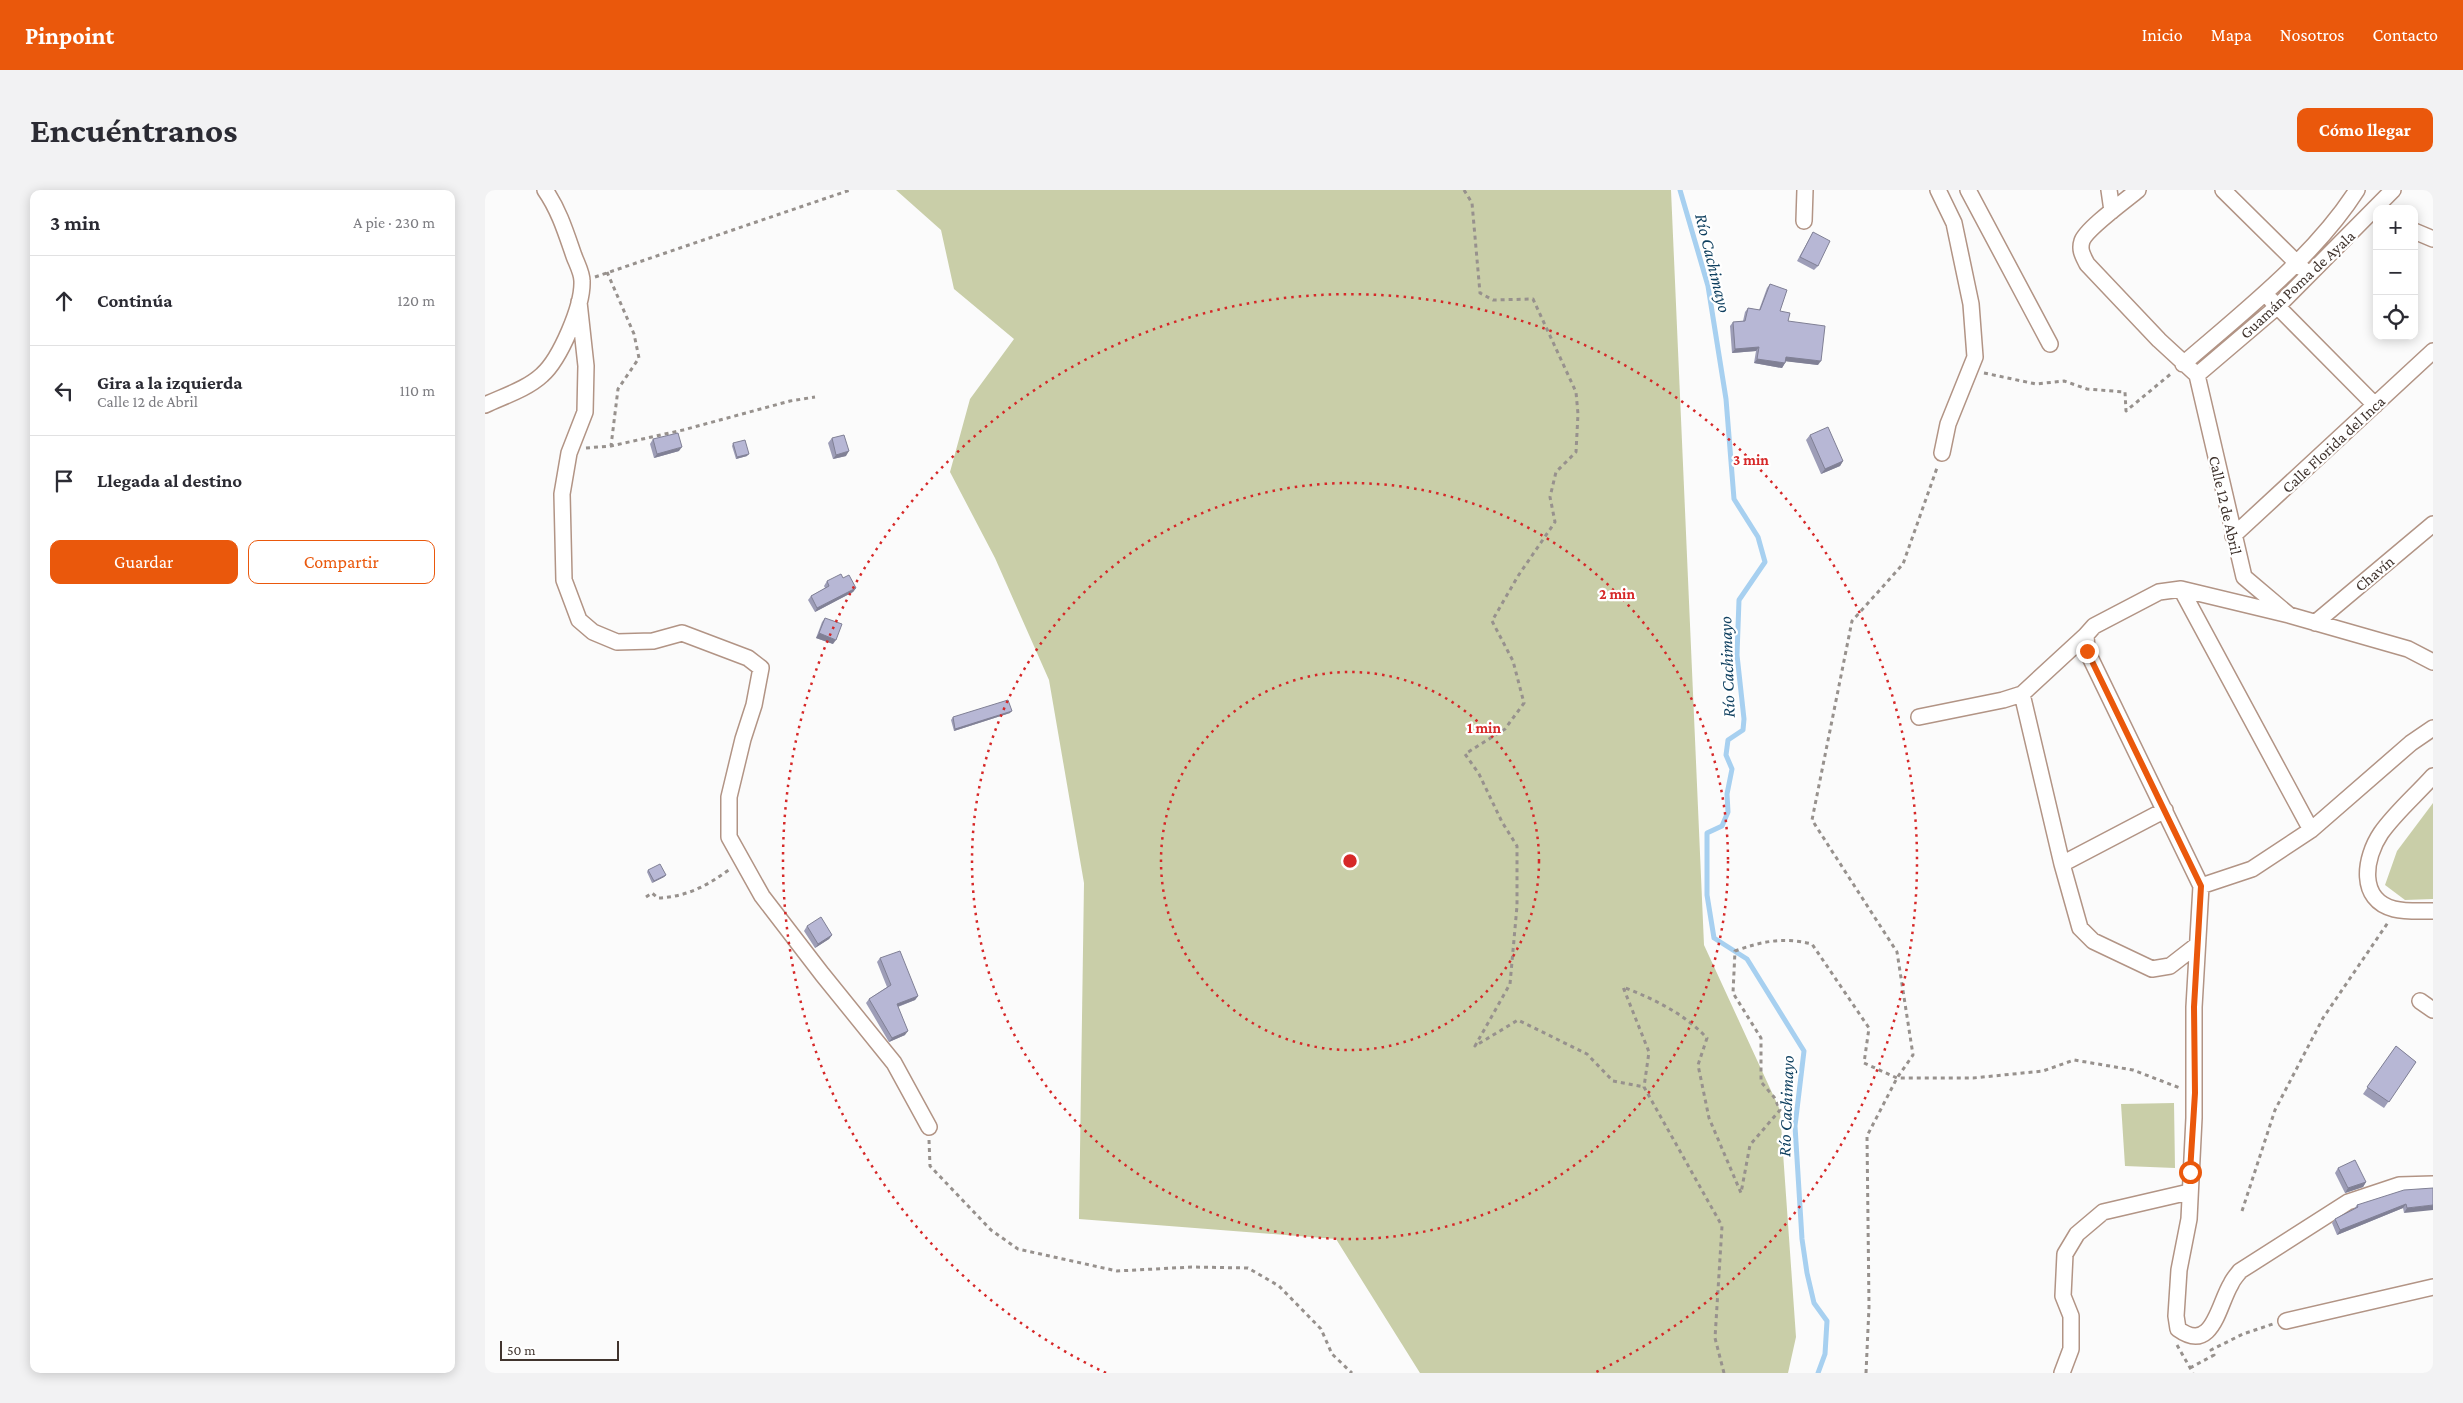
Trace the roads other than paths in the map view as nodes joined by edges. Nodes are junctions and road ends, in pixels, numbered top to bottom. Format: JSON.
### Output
{"nodes":[{"id":1,"x":545,"y":190,"type":"edge"},
{"id":2,"x":1805,"y":190,"type":"edge"},
{"id":3,"x":1938,"y":190,"type":"edge"},
{"id":4,"x":1968,"y":190,"type":"edge"},
{"id":5,"x":2109,"y":190,"type":"edge"},
{"id":6,"x":2138,"y":190,"type":"edge"},
{"id":7,"x":2223,"y":190,"type":"edge"},
{"id":8,"x":2357,"y":190,"type":"edge"},
{"id":9,"x":2393,"y":190,"type":"edge"},
{"id":10,"x":2382,"y":205,"type":"edge"},
{"id":11,"x":2112,"y":211,"type":"junction"},
{"id":12,"x":2373,"y":216,"type":"edge"},
{"id":13,"x":1804,"y":221,"type":"dead end"},
{"id":14,"x":2418,"y":233,"type":"edge"},
{"id":15,"x":2433,"y":239,"type":"edge"},
{"id":16,"x":2296,"y":262,"type":"junction"},
{"id":17,"x":2309,"y":276,"type":"junction"},
{"id":18,"x":2264,"y":293,"type":"junction"},
{"id":19,"x":579,"y":302,"type":"junction"},
{"id":20,"x":2278,"y":306,"type":"junction"},
{"id":21,"x":2050,"y":344,"type":"dead end"},
{"id":22,"x":2433,"y":351,"type":"edge"},
{"id":23,"x":2183,"y":364,"type":"junction"},
{"id":24,"x":2197,"y":375,"type":"junction"},
{"id":25,"x":485,"y":405,"type":"edge"},
{"id":26,"x":2375,"y":405,"type":"junction"},
{"id":27,"x":1942,"y":453,"type":"road end"},
{"id":28,"x":2433,"y":524,"type":"edge"},
{"id":29,"x":2233,"y":536,"type":"junction"},
{"id":30,"x":2181,"y":589,"type":"junction"},
{"id":31,"x":2289,"y":615,"type":"junction"},
{"id":32,"x":2315,"y":622,"type":"junction"},
{"id":33,"x":2086,"y":635,"type":"junction"},
{"id":34,"x":2433,"y":662,"type":"edge"},
{"id":35,"x":2022,"y":694,"type":"junction"},
{"id":36,"x":1919,"y":717,"type":"dead end"},
{"id":37,"x":2433,"y":728,"type":"edge"},
{"id":38,"x":2433,"y":776,"type":"edge"},
{"id":39,"x":2165,"y":810,"type":"junction"},
{"id":40,"x":2311,"y":830,"type":"junction"},
{"id":41,"x":2061,"y":864,"type":"junction"},
{"id":42,"x":2201,"y":886,"type":"junction"},
{"id":43,"x":2433,"y":911,"type":"edge"},
{"id":44,"x":2197,"y":945,"type":"junction"},
{"id":45,"x":2420,"y":1001,"type":"dead end"},
{"id":46,"x":2433,"y":1010,"type":"edge"},
{"id":47,"x":929,"y":1127,"type":"road end"},
{"id":48,"x":2433,"y":1184,"type":"edge"},
{"id":49,"x":2189,"y":1192,"type":"junction"},
{"id":50,"x":2433,"y":1288,"type":"edge"},
{"id":51,"x":2286,"y":1321,"type":"road end"},
{"id":52,"x":2062,"y":1373,"type":"edge"}],
"edges":[{"from":1,"to":19,"type":"street"},
{"from":2,"to":13,"type":"street"},
{"from":3,"to":27,"type":"street"},
{"from":4,"to":21,"type":"street"},
{"from":5,"to":11,"type":"street"},
{"from":6,"to":11,"type":"street"},
{"from":7,"to":16,"type":"street"},
{"from":8,"to":16,"type":"street"},
{"from":9,"to":10,"type":"street","name":"Guamán Poma de Ayala"},
{"from":11,"to":23,"type":"street"},
{"from":12,"to":17,"type":"street","name":"Guamán Poma de Ayala"},
{"from":14,"to":15,"type":"street"},
{"from":16,"to":17,"type":"street"},
{"from":16,"to":18,"type":"street"},
{"from":17,"to":20,"type":"street","name":"Guamán Poma de Ayala"},
{"from":18,"to":20,"type":"street"},
{"from":18,"to":23,"type":"street"},
{"from":19,"to":25,"type":"street"},
{"from":19,"to":47,"type":"street"},
{"from":20,"to":24,"type":"street","name":"Guamán Poma de Ayala"},
{"from":20,"to":26,"type":"street"},
{"from":22,"to":26,"type":"street","name":"Calle Florida del Inca"},
{"from":23,"to":24,"type":"street"},
{"from":24,"to":29,"type":"street","name":"Calle 12 de Abril"},
{"from":26,"to":29,"type":"street","name":"Calle Florida del Inca"},
{"from":28,"to":32,"type":"street","name":"Chavín"},
{"from":29,"to":31,"type":"street","name":"Calle 12 de Abril"},
{"from":30,"to":31,"type":"street","name":"Calle 12 de Abril"},
{"from":30,"to":33,"type":"street","name":"Calle 12 de Abril"},
{"from":30,"to":40,"type":"street"},
{"from":31,"to":32,"type":"street","name":"Calle 12 de Abril"},
{"from":32,"to":34,"type":"street","name":"Calle 12 de Abril"},
{"from":33,"to":35,"type":"street","name":"Calle 12 de Abril"},
{"from":33,"to":39,"type":"street"},
{"from":35,"to":36,"type":"street"},
{"from":35,"to":41,"type":"street"},
{"from":37,"to":40,"type":"street"},
{"from":38,"to":43,"type":"street"},
{"from":39,"to":41,"type":"street"},
{"from":39,"to":42,"type":"street"},
{"from":40,"to":42,"type":"street"},
{"from":41,"to":44,"type":"street"},
{"from":42,"to":44,"type":"street"},
{"from":44,"to":49,"type":"street"},
{"from":45,"to":46,"type":"street"},
{"from":48,"to":49,"type":"street"},
{"from":49,"to":52,"type":"street"},
{"from":50,"to":51,"type":"street"}]}
